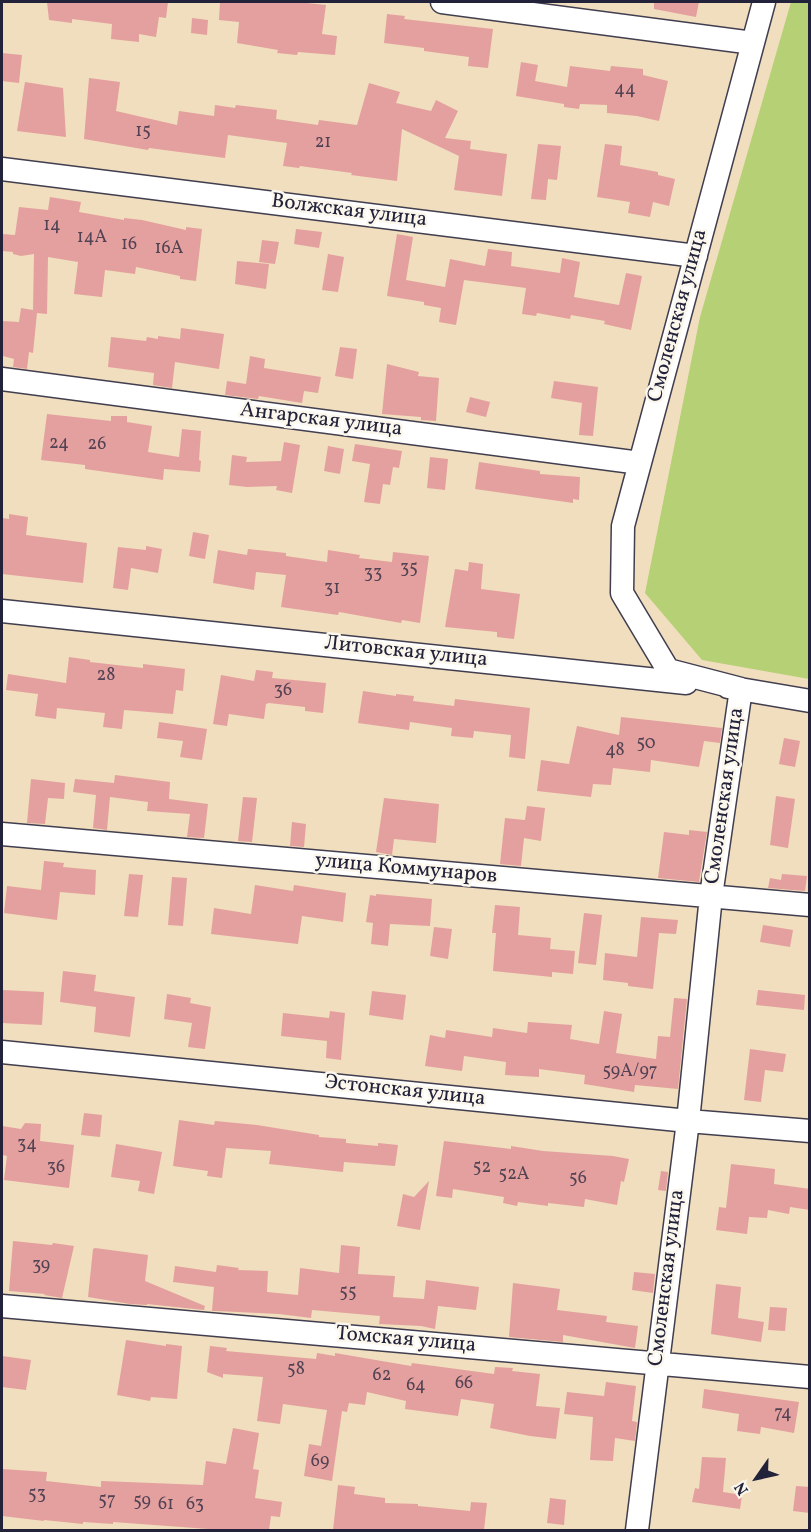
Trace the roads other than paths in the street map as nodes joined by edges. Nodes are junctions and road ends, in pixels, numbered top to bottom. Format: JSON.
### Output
{"nodes":[{"id":1,"x":442,"y":2,"type":"edge"},
{"id":2,"x":764,"y":2,"type":"edge"},
{"id":3,"x":753,"y":43,"type":"junction"},
{"id":4,"x":2,"y":169,"type":"edge"},
{"id":5,"x":696,"y":256,"type":"junction"},
{"id":6,"x":2,"y":379,"type":"edge"},
{"id":7,"x":640,"y":463,"type":"junction"},
{"id":8,"x":2,"y":611,"type":"edge"},
{"id":9,"x":741,"y":689,"type":"junction"},
{"id":10,"x":810,"y":701,"type":"edge"},
{"id":11,"x":2,"y":834,"type":"edge"},
{"id":12,"x":711,"y":896,"type":"junction"},
{"id":13,"x":810,"y":905,"type":"edge"},
{"id":14,"x":2,"y":1052,"type":"edge"},
{"id":15,"x":688,"y":1121,"type":"junction"},
{"id":16,"x":810,"y":1131,"type":"edge"},
{"id":17,"x":2,"y":1306,"type":"edge"},
{"id":18,"x":658,"y":1363,"type":"junction"},
{"id":19,"x":810,"y":1377,"type":"edge"},
{"id":20,"x":637,"y":1530,"type":"edge"}],
"edges":[{"from":1,"to":3,"type":"street"},
{"from":2,"to":3,"type":"street","name":"Смоленская улица"},
{"from":3,"to":5,"type":"street","name":"Смоленская улица"},
{"from":4,"to":5,"type":"street","name":"Волжская улица"},
{"from":5,"to":7,"type":"street","name":"Смоленская улица"},
{"from":6,"to":7,"type":"street","name":"Ангарская улица"},
{"from":7,"to":9,"type":"street","name":"Смоленская улица"},
{"from":8,"to":9,"type":"street","name":"Литовская улица"},
{"from":9,"to":10,"type":"street","name":"Литовская улица"},
{"from":9,"to":12,"type":"street","name":"Смоленская улица"},
{"from":11,"to":12,"type":"street","name":"улица Коммунаров"},
{"from":12,"to":13,"type":"street","name":"улица Коммунаров"},
{"from":12,"to":15,"type":"street","name":"Смоленская улица"},
{"from":14,"to":15,"type":"street","name":"Эстонская улица"},
{"from":15,"to":16,"type":"street","name":"Эстонская улица"},
{"from":15,"to":18,"type":"street","name":"Смоленская улица"},
{"from":17,"to":18,"type":"street","name":"Томская улица"},
{"from":18,"to":19,"type":"street","name":"Томская улица"},
{"from":18,"to":20,"type":"street","name":"Смоленская улица"}]}
